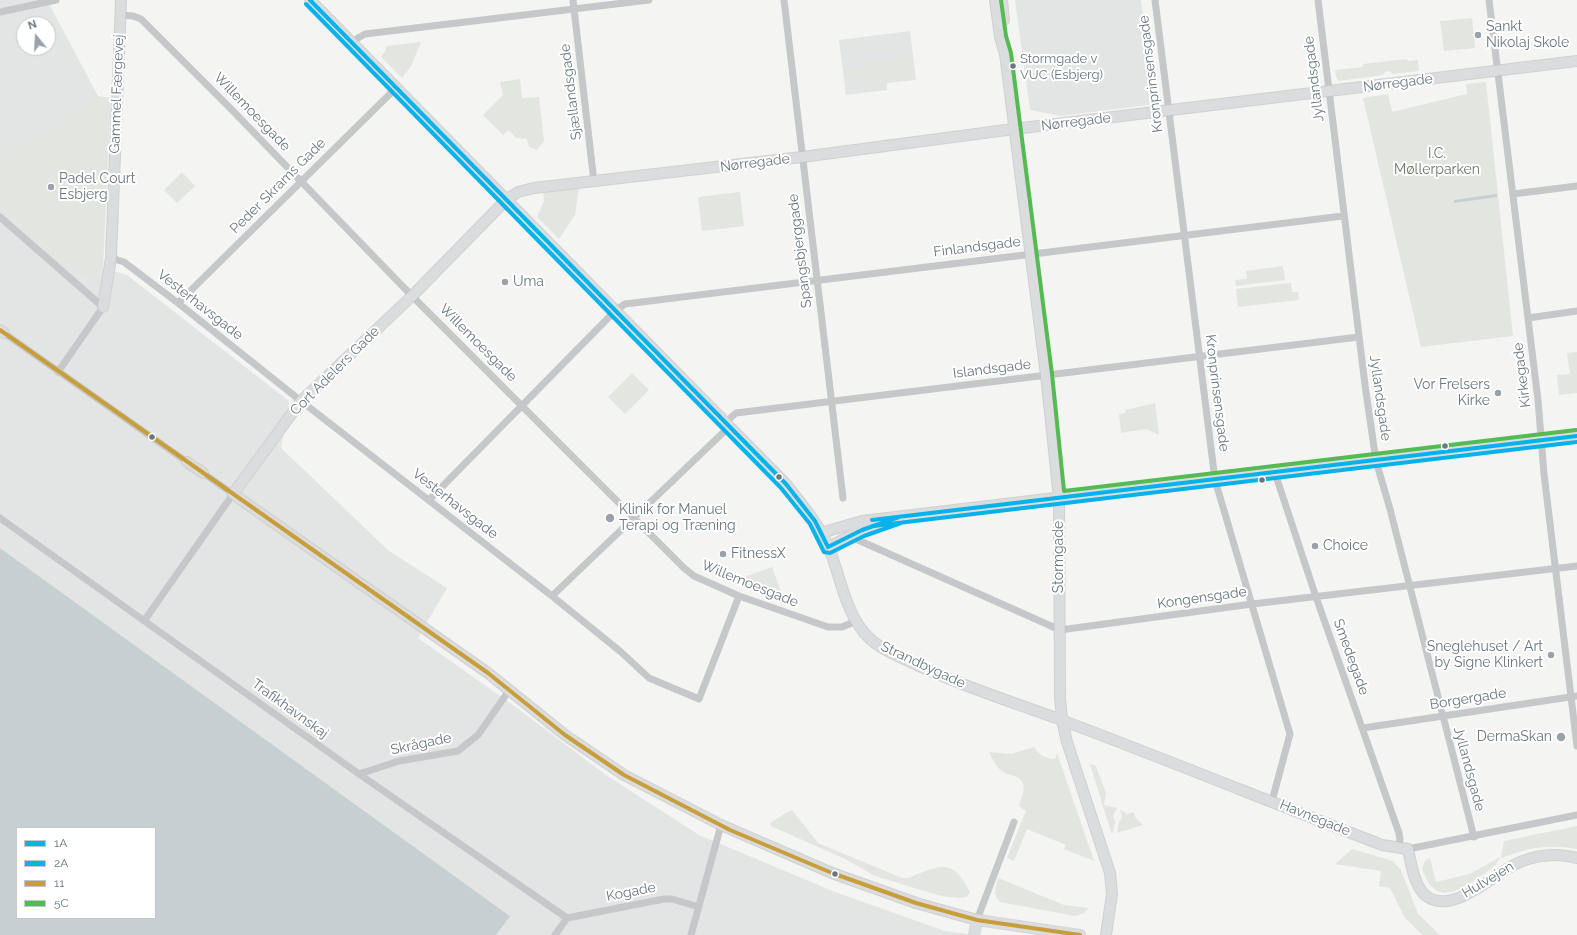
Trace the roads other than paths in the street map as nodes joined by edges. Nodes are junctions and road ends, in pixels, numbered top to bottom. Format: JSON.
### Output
{"nodes":[{"id":1,"x":56,"y":0,"type":"edge"},
{"id":2,"x":120,"y":0,"type":"edge"},
{"id":3,"x":310,"y":0,"type":"edge"},
{"id":4,"x":573,"y":0,"type":"edge"},
{"id":5,"x":649,"y":0,"type":"edge"},
{"id":6,"x":784,"y":0,"type":"edge"},
{"id":7,"x":995,"y":0,"type":"edge"},
{"id":8,"x":1002,"y":0,"type":"edge"},
{"id":9,"x":1155,"y":0,"type":"edge"},
{"id":10,"x":1318,"y":0,"type":"edge"},
{"id":11,"x":1489,"y":0,"type":"edge"},
{"id":12,"x":574,"y":9,"type":"junction"},
{"id":13,"x":0,"y":12,"type":"edge"},
{"id":14,"x":120,"y":15,"type":"junction"},
{"id":15,"x":351,"y":42,"type":"junction"},
{"id":16,"x":1005,"y":54,"type":"junction"},
{"id":17,"x":1577,"y":61,"type":"edge"},
{"id":18,"x":1497,"y":71,"type":"junction"},
{"id":19,"x":396,"y":88,"type":"junction"},
{"id":20,"x":1328,"y":91,"type":"junction"},
{"id":21,"x":1168,"y":110,"type":"junction"},
{"id":22,"x":1014,"y":129,"type":"junction"},
{"id":23,"x":802,"y":157,"type":"junction"},
{"id":24,"x":301,"y":182,"type":"junction"},
{"id":25,"x":594,"y":182,"type":"junction"},
{"id":26,"x":1577,"y":186,"type":"edge"},
{"id":27,"x":1513,"y":194,"type":"junction"},
{"id":28,"x":507,"y":199,"type":"junction"},
{"id":29,"x":1343,"y":216,"type":"junction"},
{"id":30,"x":0,"y":217,"type":"edge"},
{"id":31,"x":1184,"y":235,"type":"junction"},
{"id":32,"x":1030,"y":254,"type":"junction"},
{"id":33,"x":111,"y":258,"type":"junction"},
{"id":34,"x":817,"y":280,"type":"junction"},
{"id":35,"x":412,"y":296,"type":"junction"},
{"id":36,"x":178,"y":303,"type":"junction"},
{"id":37,"x":103,"y":307,"type":"junction"},
{"id":38,"x":616,"y":310,"type":"junction"},
{"id":39,"x":1577,"y":311,"type":"edge"},
{"id":40,"x":1528,"y":318,"type":"junction"},
{"id":41,"x":2,"y":332,"type":"edge"},
{"id":42,"x":1359,"y":337,"type":"junction"},
{"id":43,"x":1199,"y":357,"type":"junction"},
{"id":44,"x":58,"y":372,"type":"junction"},
{"id":45,"x":1046,"y":375,"type":"junction"},
{"id":46,"x":301,"y":401,"type":"junction"},
{"id":47,"x":831,"y":402,"type":"junction"},
{"id":48,"x":523,"y":406,"type":"junction"},
{"id":49,"x":728,"y":424,"type":"junction"},
{"id":50,"x":1577,"y":436,"type":"edge"},
{"id":51,"x":1543,"y":440,"type":"junction"},
{"id":52,"x":1376,"y":461,"type":"junction"},
{"id":53,"x":187,"y":462,"type":"joint"},
{"id":54,"x":203,"y":473,"type":"joint"},
{"id":55,"x":1275,"y":473,"type":"junction"},
{"id":56,"x":1215,"y":480,"type":"junction"},
{"id":57,"x":233,"y":494,"type":"junction"},
{"id":58,"x":843,"y":498,"type":"dead end"},
{"id":59,"x":1059,"y":498,"type":"junction"},
{"id":60,"x":429,"y":500,"type":"junction"},
{"id":61,"x":633,"y":517,"type":"junction"},
{"id":62,"x":899,"y":517,"type":"junction"},
{"id":63,"x":0,"y":518,"type":"edge"},
{"id":64,"x":821,"y":533,"type":"junction"},
{"id":65,"x":849,"y":536,"type":"junction"},
{"id":66,"x":828,"y":547,"type":"junction"},
{"id":67,"x":1577,"y":566,"type":"edge"},
{"id":68,"x":1555,"y":568,"type":"junction"},
{"id":69,"x":1409,"y":586,"type":"junction"},
{"id":70,"x":552,"y":596,"type":"junction"},
{"id":71,"x":738,"y":596,"type":"junction"},
{"id":72,"x":1316,"y":597,"type":"junction"},
{"id":73,"x":1252,"y":604,"type":"junction"},
{"id":74,"x":144,"y":621,"type":"junction"},
{"id":75,"x":856,"y":621,"type":"junction"},
{"id":76,"x":1060,"y":630,"type":"junction"},
{"id":77,"x":510,"y":689,"type":"junction"},
{"id":78,"x":1574,"y":696,"type":"edge"},
{"id":79,"x":1442,"y":717,"type":"junction"},
{"id":80,"x":1062,"y":720,"type":"junction"},
{"id":81,"x":1363,"y":728,"type":"junction"},
{"id":82,"x":1577,"y":746,"type":"edge"},
{"id":83,"x":359,"y":774,"type":"junction"},
{"id":84,"x":1272,"y":801,"type":"junction"},
{"id":85,"x":1577,"y":815,"type":"edge"},
{"id":86,"x":1014,"y":822,"type":"dead end"},
{"id":87,"x":721,"y":825,"type":"junction"},
{"id":88,"x":1474,"y":837,"type":"junction"},
{"id":89,"x":1397,"y":849,"type":"junction"},
{"id":90,"x":1408,"y":849,"type":"junction"},
{"id":91,"x":1577,"y":858,"type":"edge"},
{"id":92,"x":699,"y":907,"type":"junction"},
{"id":93,"x":567,"y":918,"type":"junction"},
{"id":94,"x":977,"y":920,"type":"junction"},
{"id":95,"x":555,"y":935,"type":"edge"},
{"id":96,"x":691,"y":935,"type":"edge"},
{"id":97,"x":974,"y":935,"type":"edge"},
{"id":98,"x":1080,"y":935,"type":"edge"},
{"id":99,"x":1106,"y":935,"type":"edge"}],
"edges":[{"from":1,"to":13,"type":"street"},
{"from":2,"to":14,"type":"street","name":"Gammel Færgevej"},
{"from":3,"to":15,"type":"street","name":"Strandbygade"},
{"from":4,"to":12,"type":"street","name":"Sjællandsgade"},
{"from":5,"to":12,"type":"street"},
{"from":6,"to":23,"type":"street","name":"Spangsbjerggade"},
{"from":7,"to":16,"type":"street","name":"Stormgade"},
{"from":8,"to":16,"type":"street","name":"Stormgade"},
{"from":9,"to":21,"type":"street","name":"Kronprinsensgade"},
{"from":10,"to":20,"type":"street","name":"Jyllandsgade"},
{"from":11,"to":18,"type":"street","name":"Kirkegade"},
{"from":12,"to":15,"type":"street"},
{"from":12,"to":25,"type":"street","name":"Sjællandsgade"},
{"from":14,"to":24,"type":"street","name":"Willemoesgade"},
{"from":14,"to":33,"type":"street","name":"Gammel Færgevej"},
{"from":15,"to":19,"type":"street","name":"Strandbygade"},
{"from":16,"to":22,"type":"street","name":"Stormgade"},
{"from":17,"to":18,"type":"street","name":"Nørregade"},
{"from":18,"to":20,"type":"street","name":"Nørregade"},
{"from":18,"to":27,"type":"street","name":"Kirkegade"},
{"from":19,"to":24,"type":"street","name":"Peder Skrams Gade"},
{"from":19,"to":28,"type":"street","name":"Strandbygade"},
{"from":20,"to":21,"type":"street","name":"Nørregade"},
{"from":20,"to":29,"type":"street","name":"Jyllandsgade"},
{"from":21,"to":22,"type":"street","name":"Nørregade"},
{"from":21,"to":31,"type":"street","name":"Kronprinsensgade"},
{"from":22,"to":23,"type":"street","name":"Nørregade"},
{"from":22,"to":32,"type":"street","name":"Stormgade"},
{"from":23,"to":25,"type":"street","name":"Nørregade"},
{"from":23,"to":34,"type":"street","name":"Spangsbjerggade"},
{"from":24,"to":35,"type":"street","name":"Willemoesgade"},
{"from":24,"to":36,"type":"street","name":"Peder Skrams Gade"},
{"from":25,"to":28,"type":"street","name":"Nørregade"},
{"from":26,"to":27,"type":"street"},
{"from":27,"to":40,"type":"street","name":"Kirkegade"},
{"from":28,"to":35,"type":"street","name":"Cort Adelers Gade"},
{"from":28,"to":38,"type":"street","name":"Strandbygade"},
{"from":29,"to":31,"type":"street","name":"Finlandsgade"},
{"from":29,"to":42,"type":"street","name":"Jyllandsgade"},
{"from":30,"to":37,"type":"street"},
{"from":31,"to":32,"type":"street","name":"Finlandsgade"},
{"from":31,"to":43,"type":"street","name":"Kronprinsensgade"},
{"from":32,"to":34,"type":"street","name":"Finlandsgade"},
{"from":32,"to":45,"type":"street","name":"Stormgade"},
{"from":33,"to":36,"type":"street","name":"Vesterhavsgade"},
{"from":33,"to":37,"type":"street","name":"Gammel Færgevej"},
{"from":34,"to":38,"type":"street","name":"Finlandsgade"},
{"from":34,"to":47,"type":"street","name":"Spangsbjerggade"},
{"from":35,"to":46,"type":"street","name":"Cort Adelers Gade"},
{"from":35,"to":48,"type":"street","name":"Willemoesgade"},
{"from":36,"to":46,"type":"street","name":"Vesterhavsgade"},
{"from":37,"to":44,"type":"street"},
{"from":38,"to":48,"type":"street"},
{"from":38,"to":49,"type":"street","name":"Strandbygade"},
{"from":39,"to":40,"type":"street"},
{"from":40,"to":51,"type":"street","name":"Kirkegade"},
{"from":41,"to":44,"type":"street"},
{"from":42,"to":43,"type":"street","name":"Islandsgade"},
{"from":42,"to":52,"type":"street","name":"Jyllandsgade"},
{"from":43,"to":45,"type":"street","name":"Islandsgade"},
{"from":43,"to":56,"type":"street","name":"Kronprinsensgade"},
{"from":44,"to":53,"type":"street"},
{"from":45,"to":47,"type":"street","name":"Islandsgade"},
{"from":45,"to":59,"type":"street","name":"Stormgade"},
{"from":46,"to":57,"type":"street","name":"Cort Adelers Gade"},
{"from":46,"to":60,"type":"street","name":"Vesterhavsgade"},
{"from":47,"to":49,"type":"street","name":"Islandsgade"},
{"from":47,"to":58,"type":"street","name":"Spangsbjerggade"},
{"from":48,"to":60,"type":"street"},
{"from":48,"to":61,"type":"street","name":"Willemoesgade"},
{"from":49,"to":61,"type":"street","name":"Islandsgade"},
{"from":49,"to":64,"type":"street","name":"Strandbygade"},
{"from":50,"to":51,"type":"street"},
{"from":51,"to":52,"type":"street"},
{"from":51,"to":68,"type":"street","name":"Kirkegade"},
{"from":52,"to":55,"type":"street"},
{"from":52,"to":69,"type":"street","name":"Jyllandsgade"},
{"from":53,"to":54,"type":"street"},
{"from":54,"to":57,"type":"street"},
{"from":55,"to":56,"type":"street"},
{"from":55,"to":72,"type":"street","name":"Smedegade"},
{"from":56,"to":59,"type":"street"},
{"from":56,"to":73,"type":"street","name":"Kronprinsensgade"},
{"from":57,"to":74,"type":"street","name":"Cort Adelers Gade"},
{"from":57,"to":77,"type":"street"},
{"from":59,"to":62,"type":"street"},
{"from":59,"to":76,"type":"street","name":"Stormgade"},
{"from":60,"to":70,"type":"street","name":"Vesterhavsgade"},
{"from":61,"to":70,"type":"street","name":"Islandsgade"},
{"from":61,"to":71,"type":"street","name":"Willemoesgade"},
{"from":62,"to":64,"type":"street"},
{"from":62,"to":65,"type":"street"},
{"from":63,"to":74,"type":"street","name":"Trafikhavnskaj"},
{"from":64,"to":66,"type":"street","name":"Strandbygade"},
{"from":65,"to":66,"type":"street"},
{"from":65,"to":76,"type":"street"},
{"from":66,"to":75,"type":"street","name":"Strandbygade"},
{"from":67,"to":68,"type":"street","name":"Kongensgade"},
{"from":68,"to":69,"type":"street","name":"Kongensgade"},
{"from":68,"to":78,"type":"street","name":"Kirkegade"},
{"from":69,"to":72,"type":"street","name":"Kongensgade"},
{"from":69,"to":79,"type":"street","name":"Jyllandsgade"},
{"from":70,"to":71,"type":"street","name":"Vesterhavsgade"},
{"from":71,"to":75,"type":"street","name":"Willemoesgade"},
{"from":72,"to":73,"type":"street","name":"Kongensgade"},
{"from":72,"to":81,"type":"street","name":"Smedegade"},
{"from":73,"to":76,"type":"street","name":"Kongensgade"},
{"from":73,"to":84,"type":"street","name":"Kronprinsensgade"},
{"from":74,"to":83,"type":"street","name":"Trafikhavnskaj"},
{"from":75,"to":80,"type":"street","name":"Strandbygade"},
{"from":76,"to":80,"type":"street","name":"Stormgade"},
{"from":77,"to":83,"type":"street","name":"Skrågade"},
{"from":77,"to":87,"type":"street"},
{"from":78,"to":79,"type":"street","name":"Borgergade"},
{"from":78,"to":82,"type":"street","name":"Kirkegade"},
{"from":79,"to":81,"type":"street","name":"Borgergade"},
{"from":79,"to":88,"type":"street","name":"Jyllandsgade"},
{"from":80,"to":84,"type":"street","name":"Havnegade"},
{"from":80,"to":99,"type":"street","name":"Stormgade"},
{"from":81,"to":89,"type":"street","name":"Smedegade"},
{"from":83,"to":93,"type":"street","name":"Trafikhavnskaj"},
{"from":84,"to":89,"type":"street","name":"Havnegade"},
{"from":85,"to":88,"type":"street","name":"Havnegade"},
{"from":86,"to":94,"type":"street"},
{"from":87,"to":92,"type":"street"},
{"from":87,"to":94,"type":"street"},
{"from":88,"to":90,"type":"street","name":"Havnegade"},
{"from":89,"to":90,"type":"street","name":"Havnegade"},
{"from":90,"to":91,"type":"street","name":"Hulvejen"},
{"from":92,"to":93,"type":"street","name":"Kogade"},
{"from":92,"to":96,"type":"street"},
{"from":93,"to":95,"type":"street"},
{"from":94,"to":97,"type":"main road"},
{"from":94,"to":98,"type":"main road"}]}
